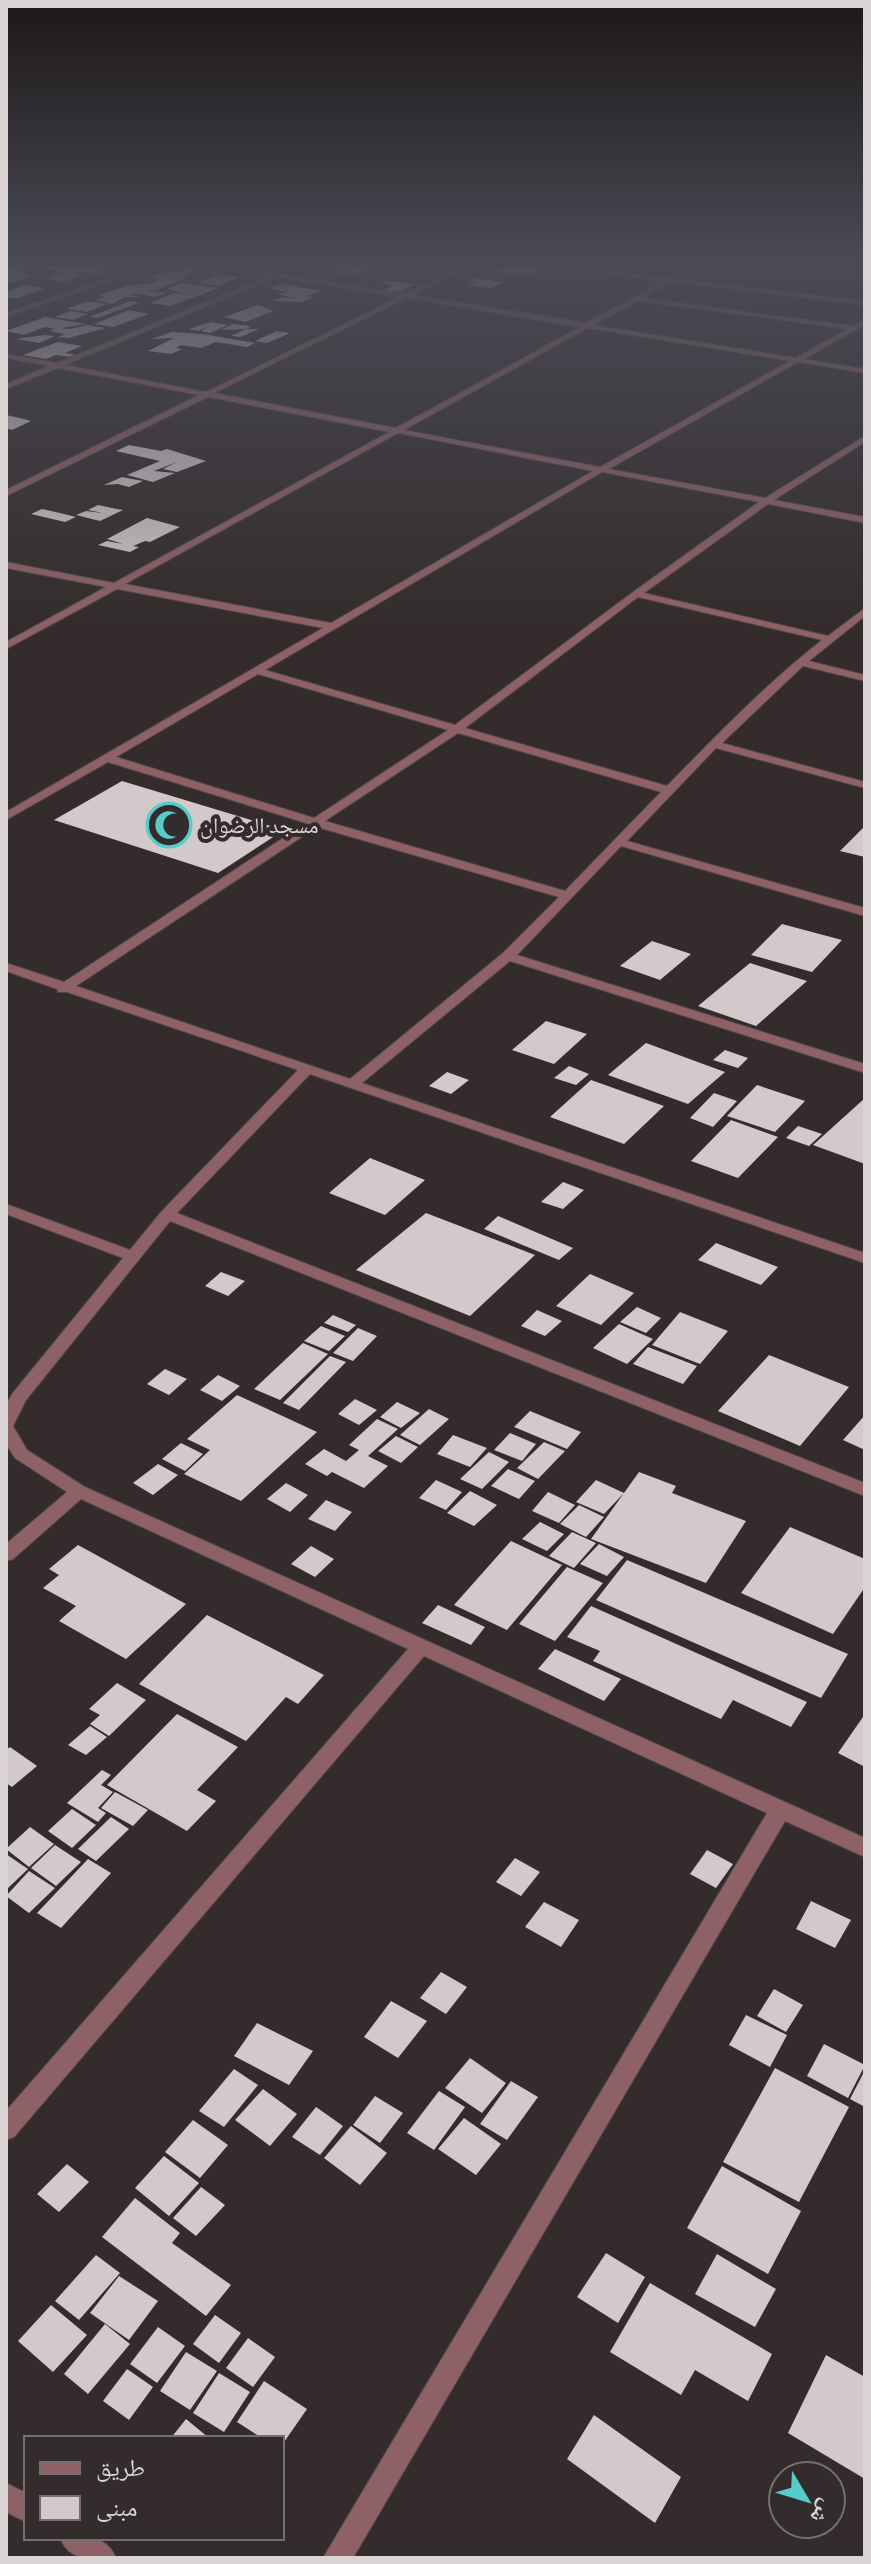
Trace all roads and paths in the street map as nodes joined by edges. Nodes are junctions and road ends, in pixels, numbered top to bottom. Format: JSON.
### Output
{"nodes":[{"id":1,"x":153,"y":384,"type":"edge"},
{"id":2,"x":224,"y":384,"type":"edge"},
{"id":3,"x":483,"y":384,"type":"edge"},
{"id":4,"x":754,"y":384,"type":"edge"},
{"id":5,"x":204,"y":393,"type":"junction"},
{"id":6,"x":397,"y":431,"type":"junction"},
{"id":7,"x":865,"y":438,"type":"edge"},
{"id":8,"x":602,"y":469,"type":"junction"},
{"id":9,"x":6,"y":493,"type":"edge"},
{"id":10,"x":767,"y":501,"type":"junction"},
{"id":11,"x":865,"y":520,"type":"edge"},
{"id":12,"x":6,"y":565,"type":"edge"},
{"id":13,"x":114,"y":588,"type":"junction"},
{"id":14,"x":636,"y":594,"type":"junction"},
{"id":15,"x":865,"y":611,"type":"edge"},
{"id":16,"x":330,"y":626,"type":"junction"},
{"id":17,"x":829,"y":639,"type":"junction"},
{"id":18,"x":6,"y":646,"type":"edge"},
{"id":19,"x":801,"y":662,"type":"junction"},
{"id":20,"x":254,"y":670,"type":"junction"},
{"id":21,"x":865,"y":678,"type":"edge"},
{"id":22,"x":458,"y":728,"type":"junction"},
{"id":23,"x":714,"y":744,"type":"junction"},
{"id":24,"x":110,"y":759,"type":"junction"},
{"id":25,"x":865,"y":785,"type":"edge"},
{"id":26,"x":667,"y":790,"type":"junction"},
{"id":27,"x":6,"y":817,"type":"edge"},
{"id":28,"x":314,"y":822,"type":"junction"},
{"id":29,"x":619,"y":842,"type":"junction"},
{"id":30,"x":566,"y":895,"type":"junction"},
{"id":31,"x":865,"y":912,"type":"edge"},
{"id":32,"x":508,"y":956,"type":"junction"},
{"id":33,"x":6,"y":967,"type":"edge"},
{"id":34,"x":63,"y":989,"type":"junction"},
{"id":35,"x":307,"y":1069,"type":"junction"},
{"id":36,"x":865,"y":1069,"type":"edge"},
{"id":37,"x":352,"y":1084,"type":"junction"},
{"id":38,"x":6,"y":1209,"type":"edge"},
{"id":39,"x":167,"y":1214,"type":"junction"},
{"id":40,"x":134,"y":1257,"type":"junction"},
{"id":41,"x":865,"y":1258,"type":"edge"},
{"id":42,"x":6,"y":1426,"type":"edge"},
{"id":43,"x":865,"y":1490,"type":"edge"},
{"id":44,"x":79,"y":1491,"type":"junction"},
{"id":45,"x":6,"y":1554,"type":"edge"},
{"id":46,"x":421,"y":1647,"type":"junction"},
{"id":47,"x":780,"y":1810,"type":"junction"},
{"id":48,"x":865,"y":1848,"type":"edge"},
{"id":49,"x":6,"y":2129,"type":"edge"},
{"id":50,"x":6,"y":2497,"type":"edge"},
{"id":51,"x":24,"y":2507,"type":"edge"},
{"id":52,"x":77,"y":2540,"type":"edge"},
{"id":53,"x":102,"y":2558,"type":"edge"},
{"id":54,"x":337,"y":2558,"type":"edge"}],
"edges":[{"from":1,"to":5,"type":"street"},
{"from":2,"to":5,"type":"street"},
{"from":3,"to":6,"type":"street"},
{"from":4,"to":8,"type":"street"},
{"from":5,"to":6,"type":"street"},
{"from":5,"to":9,"type":"street"},
{"from":6,"to":8,"type":"street"},
{"from":6,"to":13,"type":"street"},
{"from":7,"to":10,"type":"street"},
{"from":8,"to":10,"type":"street"},
{"from":8,"to":16,"type":"street"},
{"from":10,"to":11,"type":"street"},
{"from":10,"to":14,"type":"street"},
{"from":12,"to":13,"type":"street"},
{"from":13,"to":16,"type":"street"},
{"from":13,"to":18,"type":"street"},
{"from":14,"to":17,"type":"street"},
{"from":14,"to":22,"type":"street"},
{"from":15,"to":17,"type":"street"},
{"from":16,"to":20,"type":"street"},
{"from":17,"to":19,"type":"street"},
{"from":19,"to":21,"type":"street"},
{"from":19,"to":23,"type":"street"},
{"from":20,"to":22,"type":"street"},
{"from":20,"to":24,"type":"street"},
{"from":22,"to":26,"type":"street"},
{"from":22,"to":28,"type":"street"},
{"from":23,"to":25,"type":"street"},
{"from":23,"to":26,"type":"street"},
{"from":24,"to":27,"type":"street"},
{"from":24,"to":28,"type":"street"},
{"from":26,"to":29,"type":"street"},
{"from":28,"to":30,"type":"street"},
{"from":28,"to":34,"type":"street"},
{"from":29,"to":30,"type":"street"},
{"from":29,"to":31,"type":"street"},
{"from":30,"to":32,"type":"street"},
{"from":32,"to":36,"type":"street"},
{"from":32,"to":37,"type":"street"},
{"from":33,"to":34,"type":"street"},
{"from":34,"to":35,"type":"street"},
{"from":35,"to":37,"type":"street"},
{"from":35,"to":39,"type":"street"},
{"from":37,"to":41,"type":"street"},
{"from":38,"to":40,"type":"street"},
{"from":39,"to":40,"type":"street"},
{"from":39,"to":43,"type":"street"},
{"from":40,"to":42,"type":"street"},
{"from":42,"to":44,"type":"street"},
{"from":44,"to":45,"type":"street"},
{"from":44,"to":46,"type":"street"},
{"from":46,"to":47,"type":"street"},
{"from":46,"to":49,"type":"street"},
{"from":47,"to":48,"type":"street"},
{"from":47,"to":54,"type":"street"},
{"from":50,"to":51,"type":"street"},
{"from":52,"to":53,"type":"street"}]}
